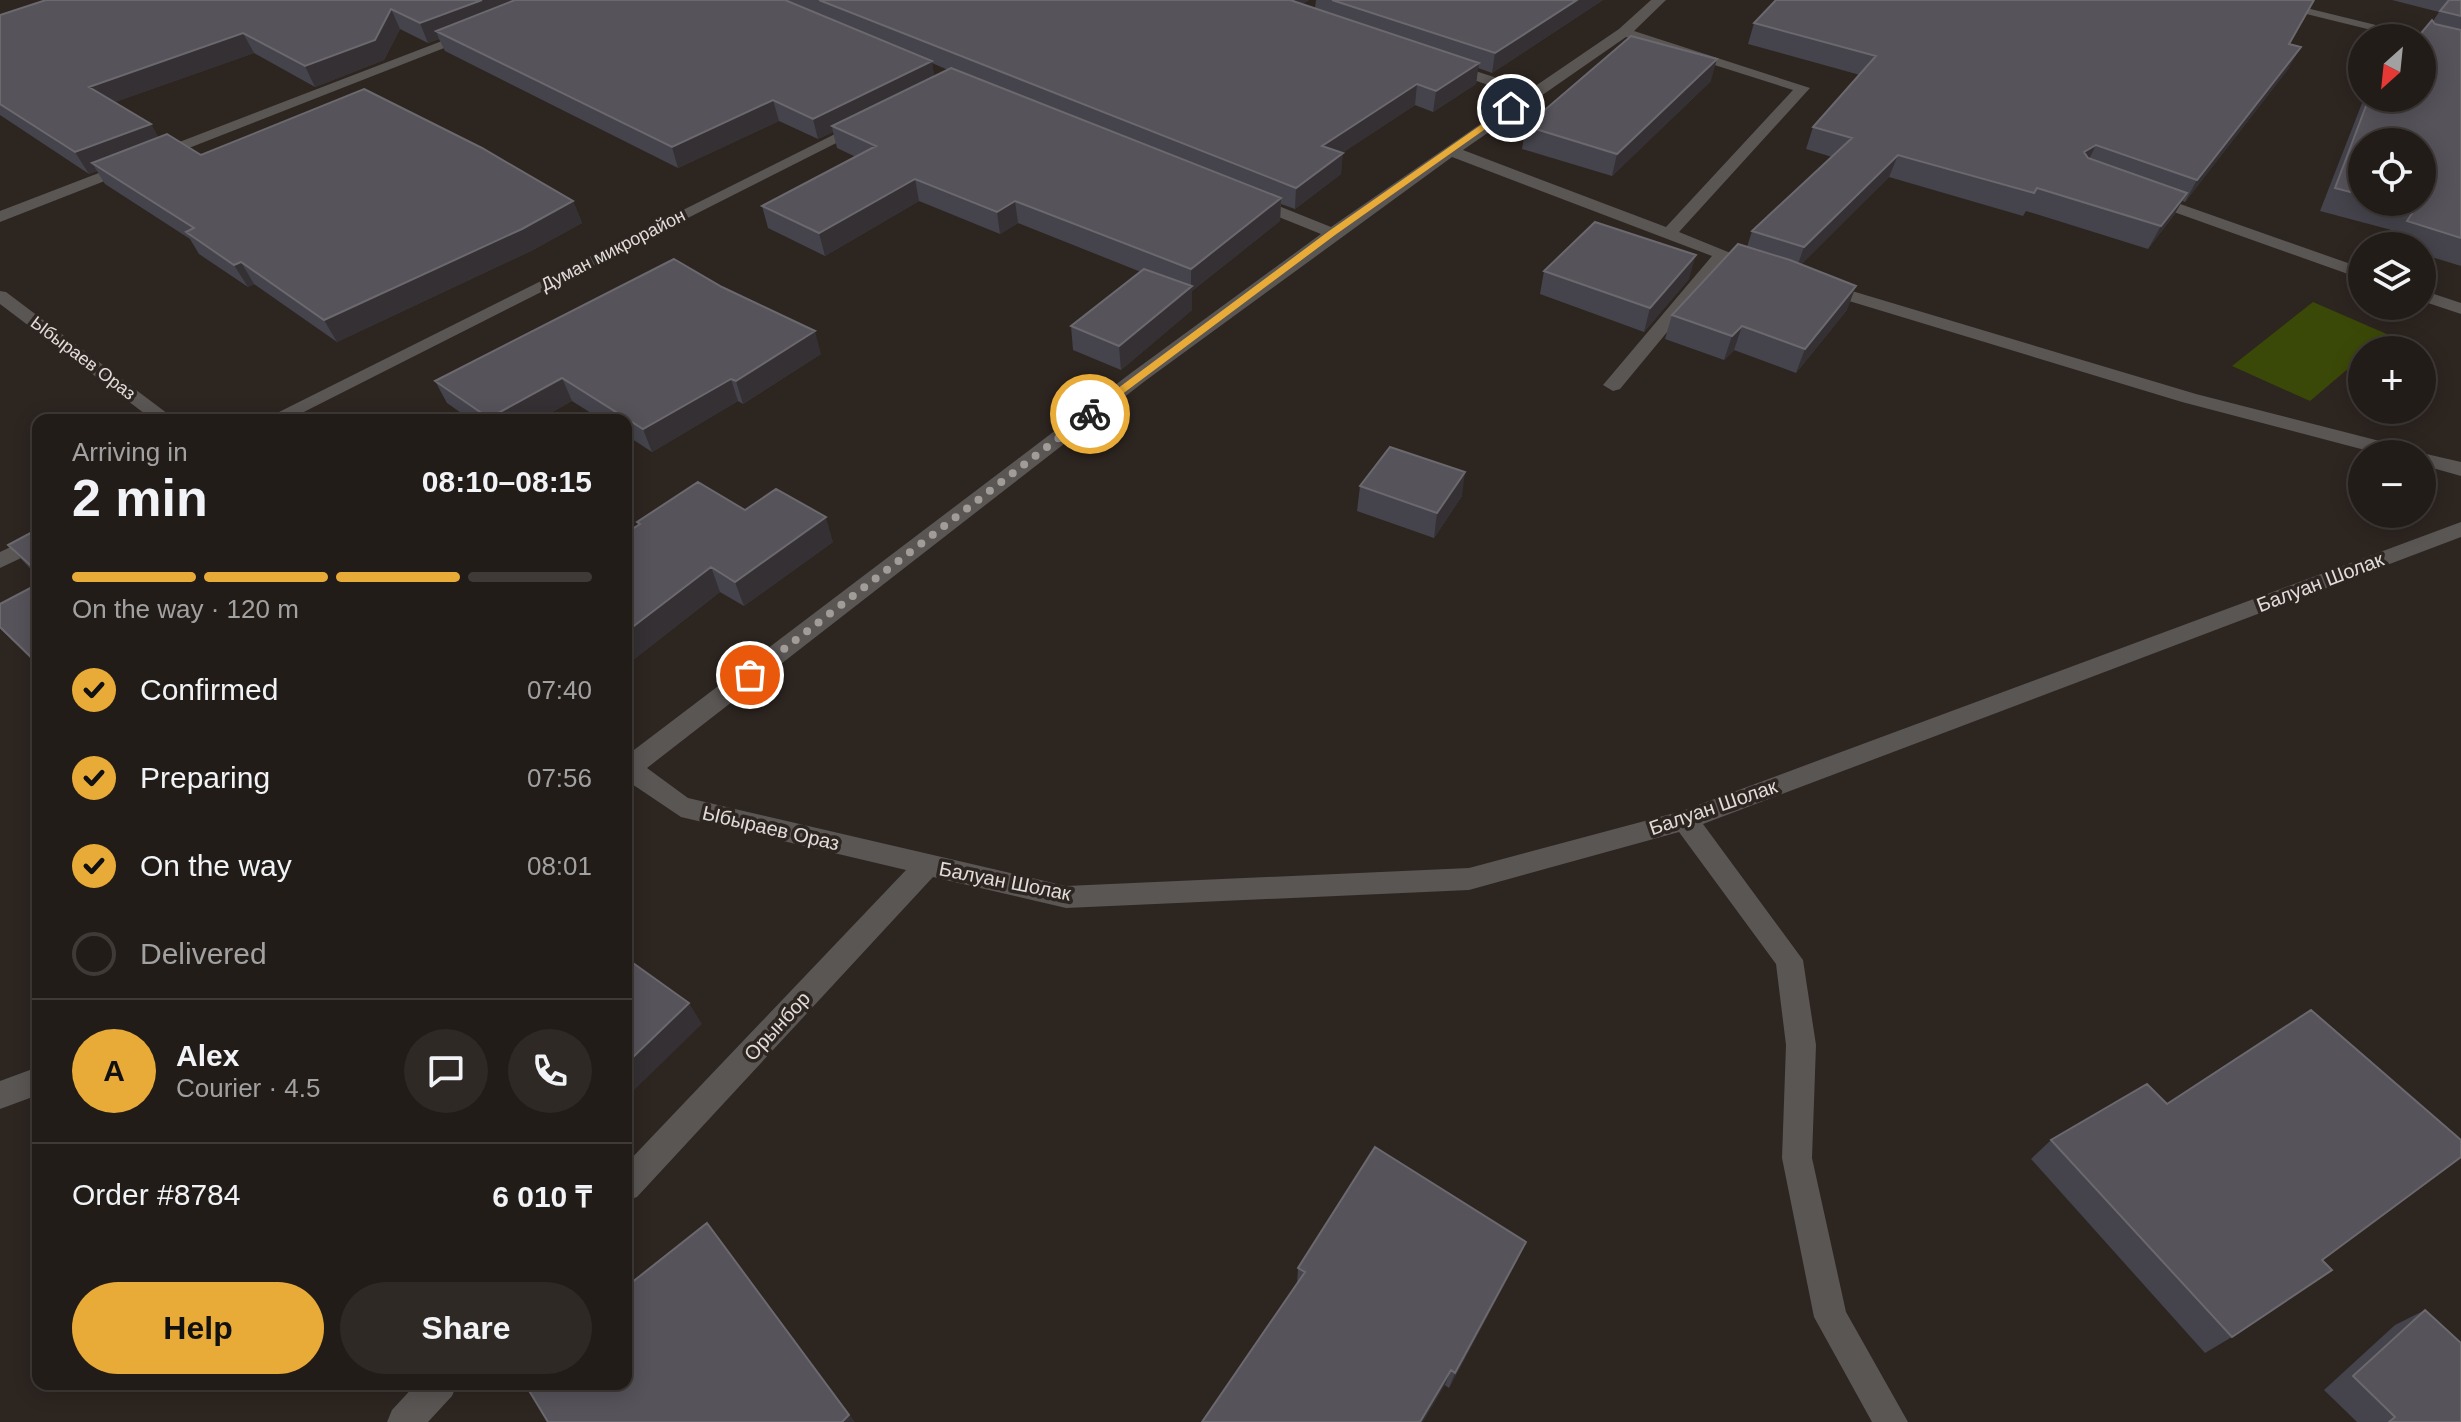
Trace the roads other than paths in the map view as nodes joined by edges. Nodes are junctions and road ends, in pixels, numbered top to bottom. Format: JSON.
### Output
{"nodes":[{"id":1,"x":1659,"y":0,"type":"edge"},
{"id":2,"x":2257,"y":0,"type":"edge"},
{"id":3,"x":2361,"y":24,"type":"edge"},
{"id":4,"x":488,"y":29,"type":"edge"},
{"id":5,"x":1624,"y":32,"type":"junction"},
{"id":6,"x":1428,"y":60,"type":"edge"},
{"id":7,"x":1531,"y":94,"type":"junction"},
{"id":8,"x":883,"y":115,"type":"edge"},
{"id":9,"x":1449,"y":150,"type":"junction"},
{"id":10,"x":2128,"y":191,"type":"edge"},
{"id":11,"x":1230,"y":192,"type":"edge"},
{"id":12,"x":0,"y":217,"type":"edge"},
{"id":13,"x":1670,"y":232,"type":"junction"},
{"id":14,"x":1332,"y":233,"type":"junction"},
{"id":15,"x":1721,"y":256,"type":"junction"},
{"id":16,"x":2348,"y":269,"type":"edge"},
{"id":17,"x":0,"y":296,"type":"edge"},
{"id":18,"x":2436,"y":300,"type":"edge"},
{"id":19,"x":2461,"y":309,"type":"edge"},
{"id":20,"x":1613,"y":385,"type":"dead end"},
{"id":21,"x":158,"y":414,"type":"edge"},
{"id":22,"x":285,"y":414,"type":"edge"},
{"id":23,"x":2350,"y":440,"type":"edge"},
{"id":24,"x":2436,"y":463,"type":"edge"},
{"id":25,"x":2461,"y":469,"type":"edge"},
{"id":26,"x":2461,"y":529,"type":"edge"},
{"id":27,"x":32,"y":544,"type":"edge"},
{"id":28,"x":0,"y":561,"type":"edge"},
{"id":29,"x":632,"y":764,"type":"edge"},
{"id":30,"x":632,"y":772,"type":"edge"},
{"id":31,"x":1685,"y":820,"type":"junction"},
{"id":32,"x":928,"y":865,"type":"junction"},
{"id":33,"x":32,"y":1083,"type":"edge"},
{"id":34,"x":0,"y":1095,"type":"edge"},
{"id":35,"x":632,"y":1180,"type":"edge"},
{"id":36,"x":434,"y":1390,"type":"edge"},
{"id":37,"x":404,"y":1422,"type":"edge"},
{"id":38,"x":1891,"y":1422,"type":"edge"}],
"edges":[{"from":1,"to":5,"type":"street"},
{"from":2,"to":3,"type":"street"},
{"from":4,"to":12,"type":"street"},
{"from":5,"to":7,"type":"street"},
{"from":5,"to":13,"type":"street"},
{"from":6,"to":7,"type":"street"},
{"from":7,"to":9,"type":"street"},
{"from":8,"to":22,"type":"street","name":"Думан микрорайон"},
{"from":9,"to":13,"type":"street"},
{"from":9,"to":14,"type":"street"},
{"from":10,"to":16,"type":"street"},
{"from":11,"to":14,"type":"street"},
{"from":13,"to":15,"type":"street"},
{"from":14,"to":29,"type":"street"},
{"from":15,"to":20,"type":"street"},
{"from":15,"to":23,"type":"street"},
{"from":17,"to":21,"type":"street","name":"Ыбыраев Ораз"},
{"from":18,"to":19,"type":"street"},
{"from":24,"to":25,"type":"street"},
{"from":26,"to":31,"type":"street","name":"Балуан Шолак"},
{"from":27,"to":28,"type":"street"},
{"from":30,"to":32,"type":"street","name":"Ыбыраев Ораз"},
{"from":31,"to":32,"type":"street","name":"Балуан Шолак"},
{"from":31,"to":38,"type":"street"},
{"from":32,"to":35,"type":"street","name":"Орынбор"},
{"from":33,"to":34,"type":"street"},
{"from":36,"to":37,"type":"street"}]}
